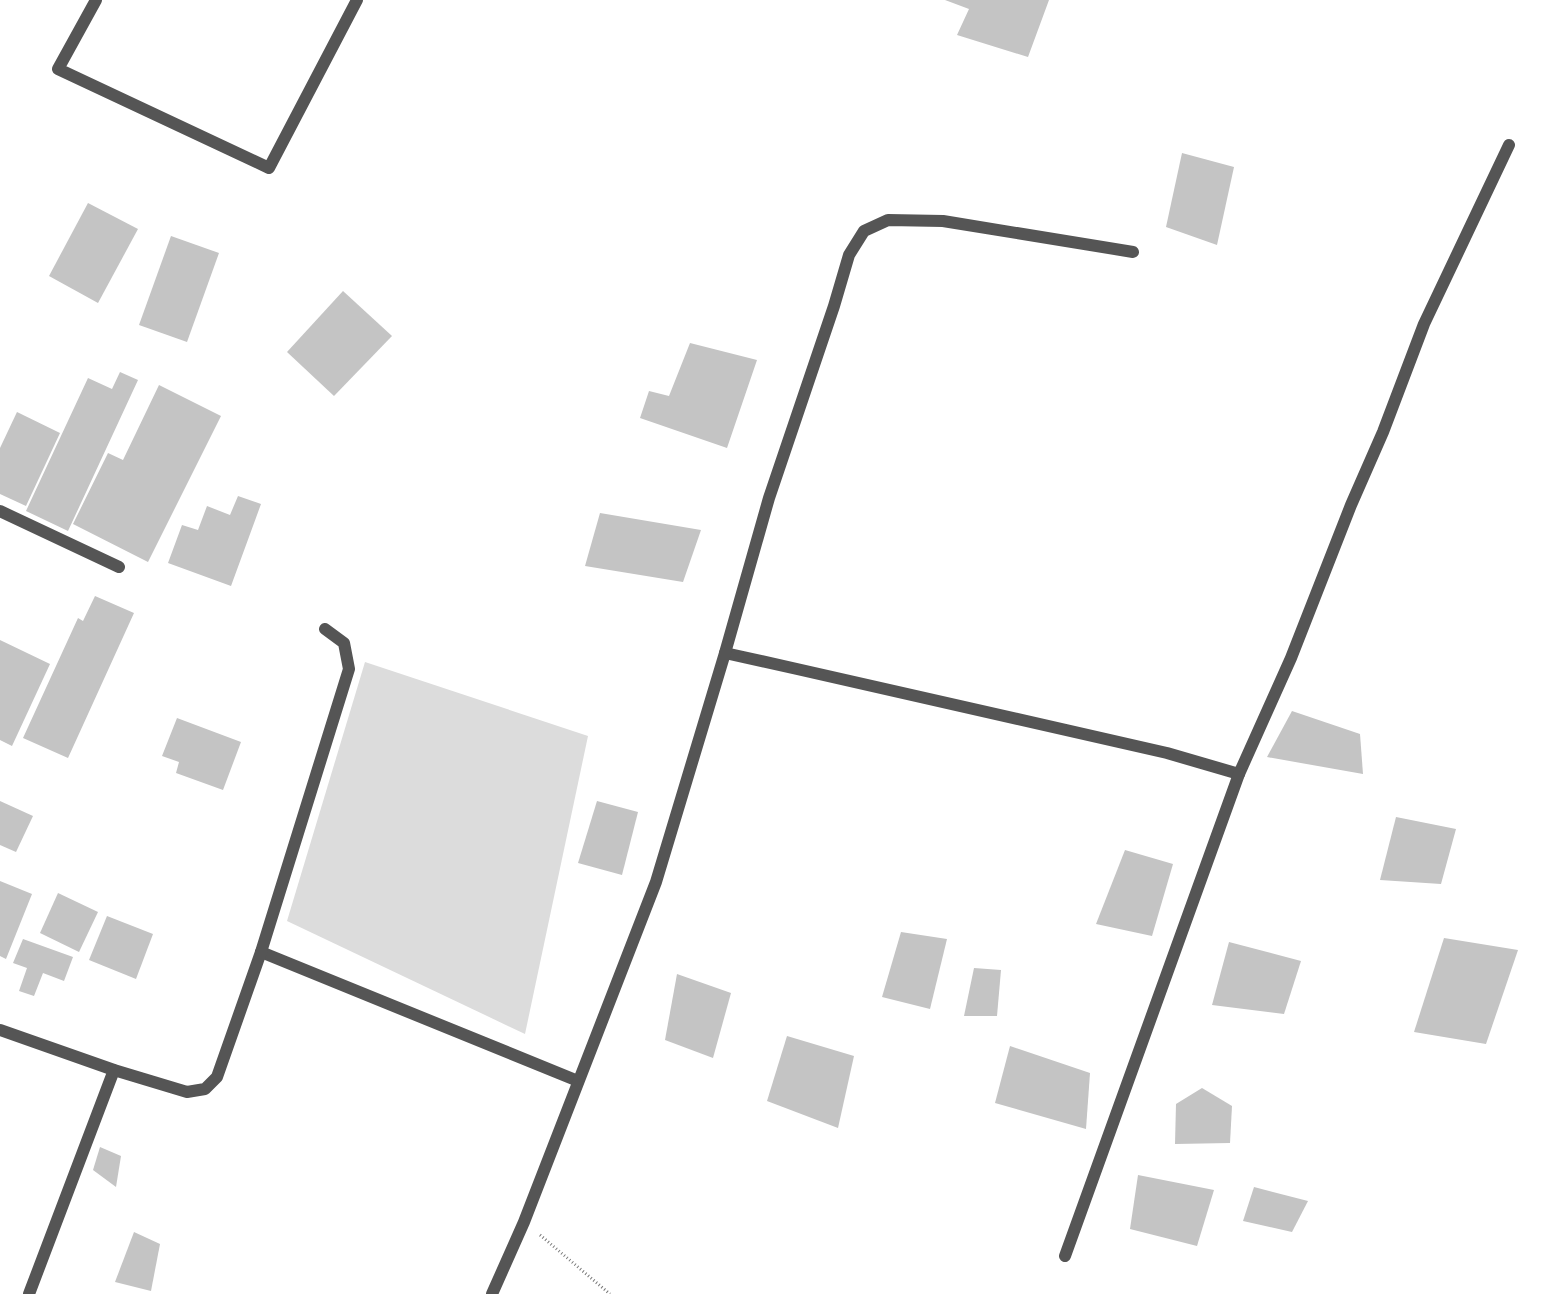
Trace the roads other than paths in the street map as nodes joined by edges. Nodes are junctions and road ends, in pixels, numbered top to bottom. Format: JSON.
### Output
{"nodes":[{"id":1,"x":96,"y":0,"type":"edge"},
{"id":2,"x":357,"y":0,"type":"edge"},
{"id":3,"x":1509,"y":145,"type":"dead end"},
{"id":4,"x":1133,"y":252,"type":"dead end"},
{"id":5,"x":0,"y":511,"type":"edge"},
{"id":6,"x":120,"y":567,"type":"dead end"},
{"id":7,"x":325,"y":629,"type":"dead end"},
{"id":8,"x":725,"y":654,"type":"junction"},
{"id":9,"x":1239,"y":774,"type":"junction"},
{"id":10,"x":260,"y":952,"type":"junction"},
{"id":11,"x":0,"y":1030,"type":"edge"},
{"id":12,"x":114,"y":1070,"type":"junction"},
{"id":13,"x":578,"y":1081,"type":"junction"},
{"id":14,"x":1065,"y":1256,"type":"dead end"},
{"id":15,"x":29,"y":1294,"type":"edge"},
{"id":16,"x":492,"y":1294,"type":"edge"}],
"edges":[{"from":1,"to":2,"type":"street"},
{"from":3,"to":9,"type":"street"},
{"from":4,"to":8,"type":"street"},
{"from":5,"to":6,"type":"street"},
{"from":7,"to":10,"type":"street"},
{"from":8,"to":9,"type":"street"},
{"from":8,"to":13,"type":"street"},
{"from":9,"to":14,"type":"street"},
{"from":10,"to":12,"type":"street"},
{"from":10,"to":13,"type":"street"},
{"from":11,"to":12,"type":"street"},
{"from":12,"to":15,"type":"street"},
{"from":13,"to":16,"type":"street"}]}
